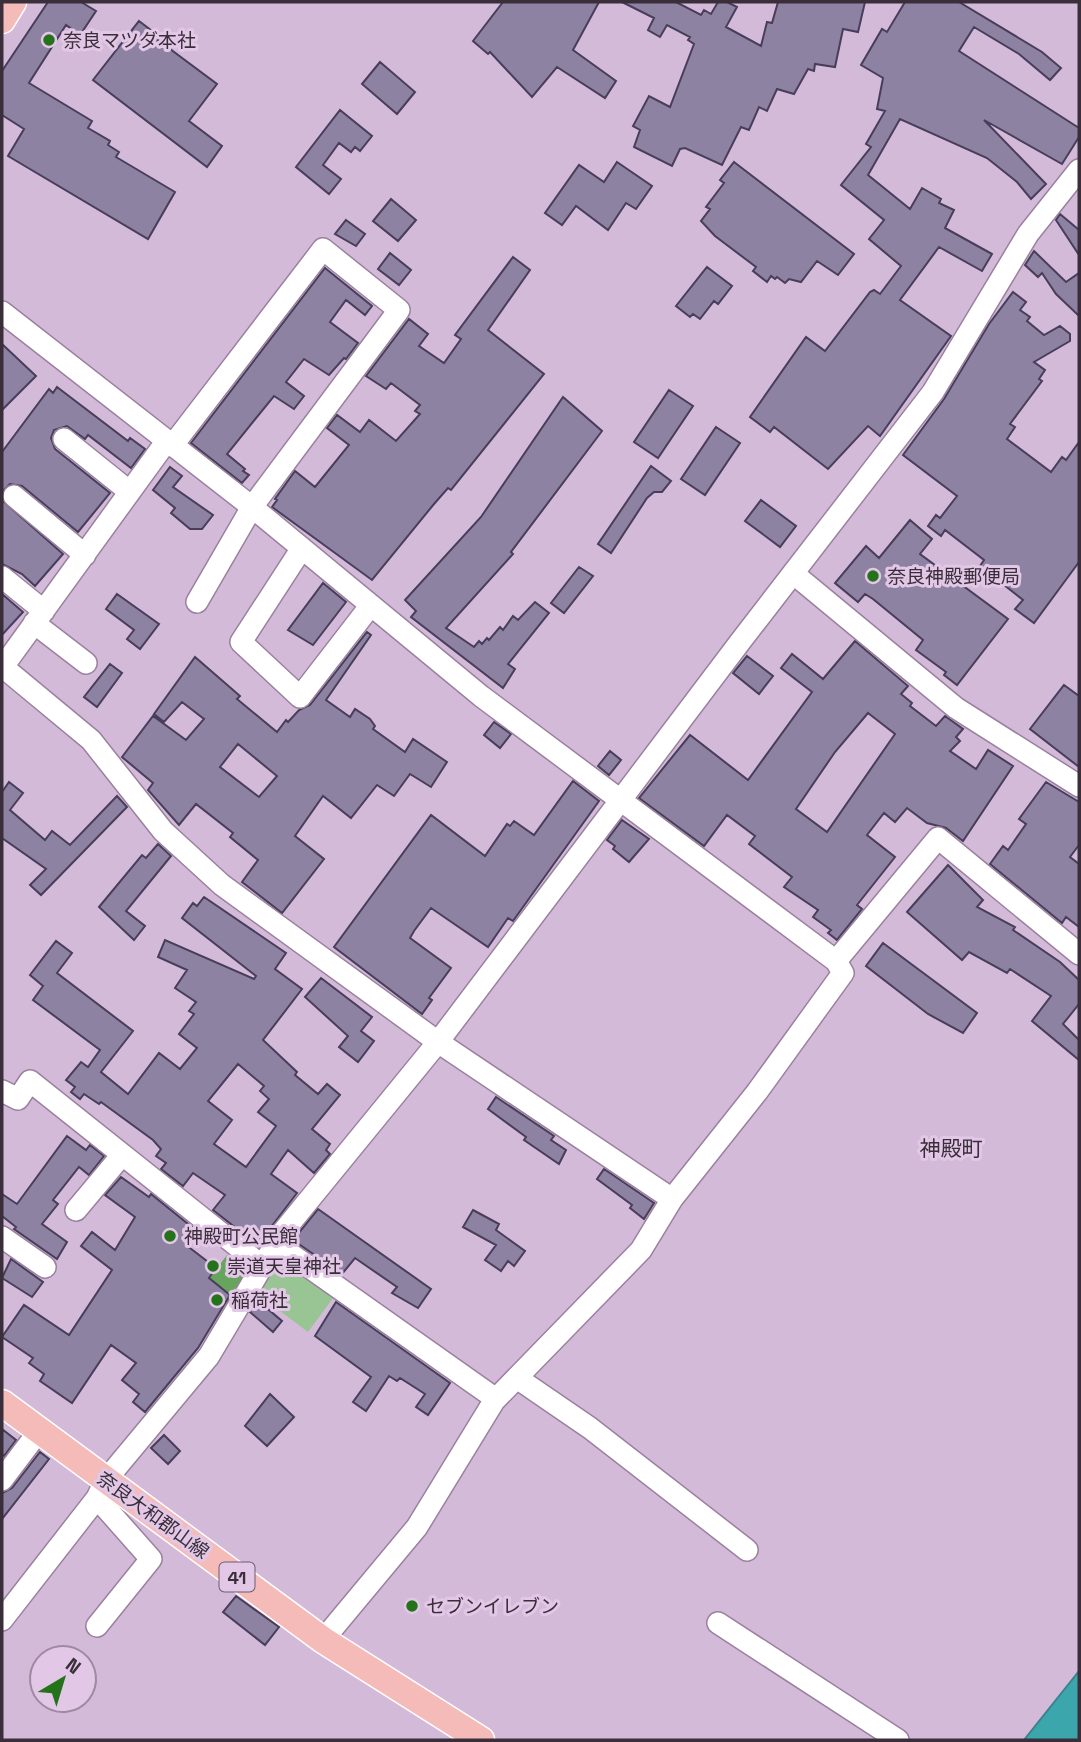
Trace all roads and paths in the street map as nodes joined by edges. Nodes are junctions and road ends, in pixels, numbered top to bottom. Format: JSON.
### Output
{"nodes":[{"id":1,"x":13,"y":2,"type":"edge"},
{"id":2,"x":2,"y":20,"type":"edge"},
{"id":3,"x":1079,"y":170,"type":"edge"},
{"id":4,"x":2,"y":312,"type":"edge"},
{"id":5,"x":64,"y":439,"type":"dead end"},
{"id":6,"x":169,"y":444,"type":"junction"},
{"id":7,"x":130,"y":492,"type":"junction"},
{"id":8,"x":15,"y":496,"type":"dead end"},
{"id":9,"x":252,"y":507,"type":"junction"},
{"id":10,"x":302,"y":548,"type":"junction"},
{"id":11,"x":85,"y":555,"type":"junction"},
{"id":12,"x":794,"y":574,"type":"junction"},
{"id":13,"x":2,"y":577,"type":"edge"},
{"id":14,"x":197,"y":602,"type":"dead end"},
{"id":15,"x":371,"y":605,"type":"junction"},
{"id":16,"x":39,"y":617,"type":"junction"},
{"id":17,"x":86,"y":663,"type":"dead end"},
{"id":18,"x":2,"y":667,"type":"edge"},
{"id":19,"x":1079,"y":786,"type":"edge"},
{"id":20,"x":621,"y":803,"type":"junction"},
{"id":21,"x":1079,"y":954,"type":"edge"},
{"id":22,"x":836,"y":961,"type":"junction"},
{"id":23,"x":438,"y":1042,"type":"junction"},
{"id":24,"x":2,"y":1091,"type":"edge"},
{"id":25,"x":122,"y":1155,"type":"junction"},
{"id":26,"x":672,"y":1199,"type":"junction"},
{"id":27,"x":76,"y":1210,"type":"dead end"},
{"id":28,"x":275,"y":1243,"type":"junction"},
{"id":29,"x":5,"y":1248,"type":"edge"},
{"id":30,"x":261,"y":1265,"type":"junction"},
{"id":31,"x":45,"y":1267,"type":"dead end"},
{"id":32,"x":517,"y":1378,"type":"junction"},
{"id":33,"x":496,"y":1399,"type":"junction"},
{"id":34,"x":2,"y":1404,"type":"edge"},
{"id":35,"x":39,"y":1431,"type":"junction"},
{"id":36,"x":2,"y":1480,"type":"edge"},
{"id":37,"x":101,"y":1489,"type":"junction"},
{"id":38,"x":747,"y":1550,"type":"dead end"},
{"id":39,"x":2,"y":1620,"type":"edge"},
{"id":40,"x":718,"y":1623,"type":"dead end"},
{"id":41,"x":97,"y":1626,"type":"dead end"},
{"id":42,"x":323,"y":1640,"type":"junction"},
{"id":43,"x":481,"y":1740,"type":"edge"},
{"id":44,"x":898,"y":1740,"type":"edge"}],
"edges":[{"from":1,"to":2,"type":"main road"},
{"from":3,"to":12,"type":"street"},
{"from":4,"to":6,"type":"street"},
{"from":5,"to":7,"type":"street"},
{"from":6,"to":7,"type":"street"},
{"from":6,"to":9,"type":"street"},
{"from":6,"to":9,"type":"street"},
{"from":7,"to":11,"type":"street"},
{"from":8,"to":11,"type":"street"},
{"from":9,"to":10,"type":"street"},
{"from":9,"to":14,"type":"street"},
{"from":10,"to":15,"type":"street"},
{"from":10,"to":15,"type":"street"},
{"from":11,"to":16,"type":"street"},
{"from":12,"to":19,"type":"street"},
{"from":12,"to":20,"type":"street"},
{"from":13,"to":16,"type":"street"},
{"from":15,"to":20,"type":"street"},
{"from":16,"to":17,"type":"street"},
{"from":16,"to":18,"type":"street"},
{"from":18,"to":23,"type":"street"},
{"from":20,"to":22,"type":"street"},
{"from":20,"to":23,"type":"street"},
{"from":21,"to":22,"type":"street"},
{"from":22,"to":26,"type":"street"},
{"from":23,"to":26,"type":"street"},
{"from":23,"to":28,"type":"street"},
{"from":24,"to":25,"type":"street"},
{"from":25,"to":27,"type":"street"},
{"from":25,"to":30,"type":"street"},
{"from":26,"to":32,"type":"street"},
{"from":28,"to":30,"type":"street"},
{"from":28,"to":33,"type":"street"},
{"from":29,"to":31,"type":"street"},
{"from":30,"to":37,"type":"street"},
{"from":32,"to":33,"type":"street"},
{"from":32,"to":38,"type":"street"},
{"from":33,"to":42,"type":"street"},
{"from":34,"to":35,"type":"main road","name":"奈良大和郡山線","number":"41"},
{"from":35,"to":36,"type":"street"},
{"from":35,"to":37,"type":"main road","name":"奈良大和郡山線","number":"41"},
{"from":37,"to":39,"type":"street"},
{"from":37,"to":41,"type":"street"},
{"from":37,"to":42,"type":"main road","name":"奈良大和郡山線","number":"41"},
{"from":40,"to":44,"type":"street"},
{"from":42,"to":43,"type":"main road","name":"奈良大和郡山線","number":"41"}]}
